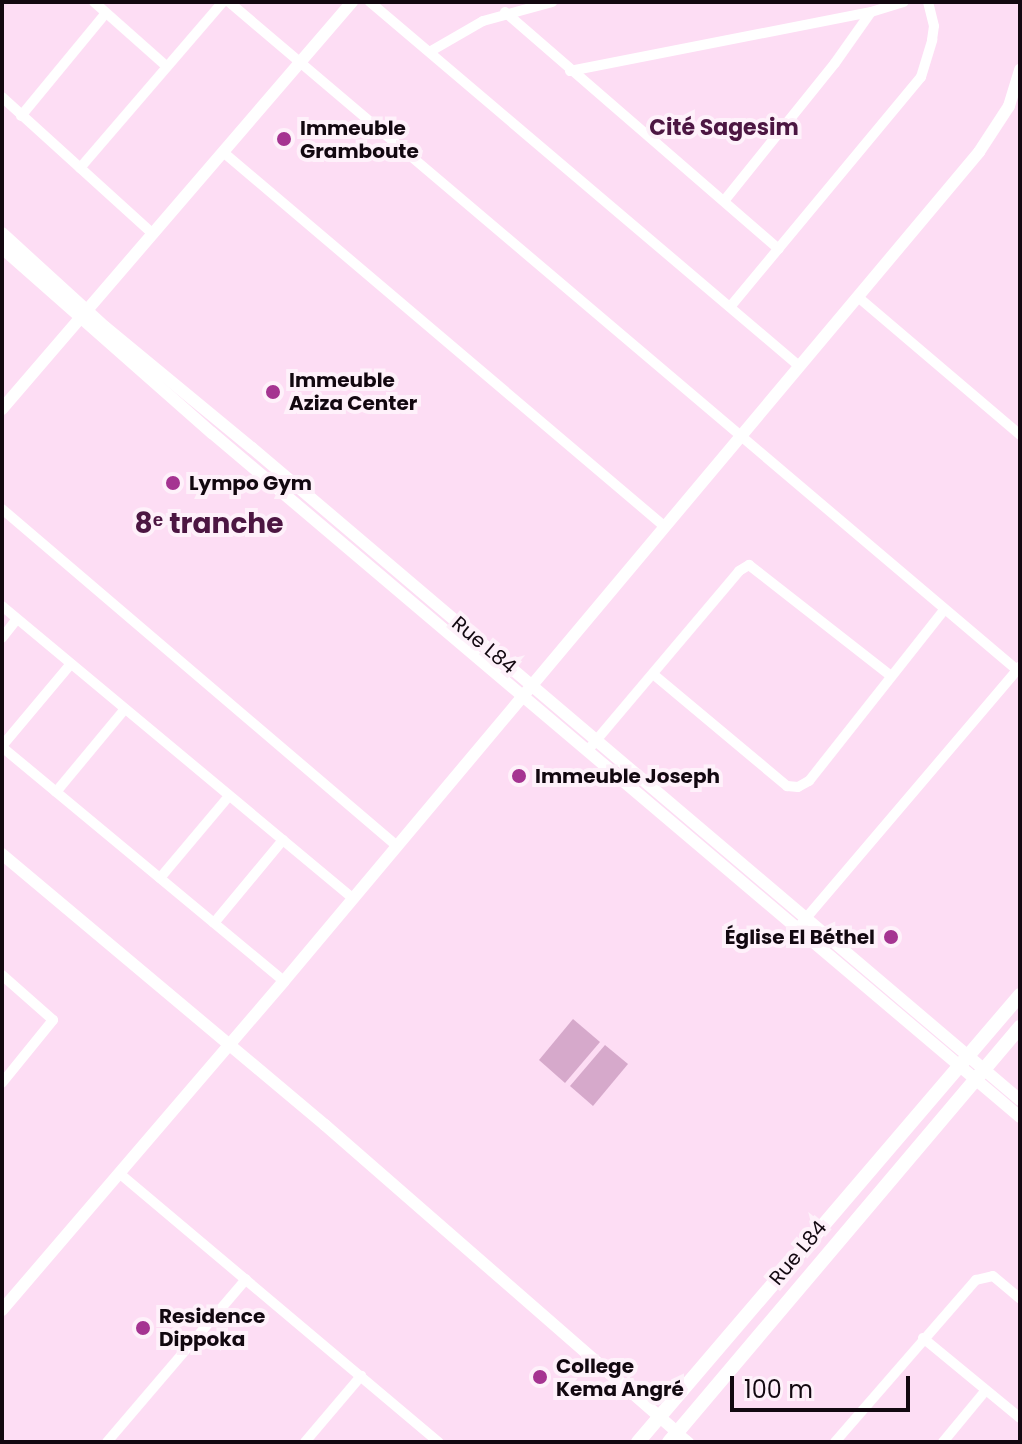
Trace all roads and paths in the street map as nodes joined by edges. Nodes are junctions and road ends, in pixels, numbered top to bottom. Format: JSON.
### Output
{"nodes":[{"id":1,"x":94,"y":2,"type":"edge"},
{"id":2,"x":223,"y":2,"type":"edge"},
{"id":3,"x":229,"y":2,"type":"edge"},
{"id":4,"x":352,"y":2,"type":"edge"},
{"id":5,"x":370,"y":2,"type":"edge"},
{"id":6,"x":552,"y":2,"type":"edge"},
{"id":7,"x":903,"y":2,"type":"edge"},
{"id":8,"x":928,"y":2,"type":"edge"},
{"id":9,"x":505,"y":12,"type":"junction"},
{"id":10,"x":871,"y":12,"type":"junction"},
{"id":11,"x":105,"y":14,"type":"junction"},
{"id":12,"x":431,"y":51,"type":"junction"},
{"id":13,"x":301,"y":61,"type":"junction"},
{"id":14,"x":165,"y":65,"type":"junction"},
{"id":15,"x":1020,"y":70,"type":"edge"},
{"id":16,"x":570,"y":71,"type":"junction"},
{"id":17,"x":2,"y":97,"type":"edge"},
{"id":18,"x":21,"y":116,"type":"junction"},
{"id":19,"x":223,"y":152,"type":"junction"},
{"id":20,"x":80,"y":168,"type":"junction"},
{"id":21,"x":724,"y":201,"type":"junction"},
{"id":22,"x":2,"y":233,"type":"edge"},
{"id":23,"x":152,"y":233,"type":"junction"},
{"id":24,"x":2,"y":248,"type":"edge"},
{"id":25,"x":779,"y":249,"type":"junction"},
{"id":26,"x":858,"y":297,"type":"junction"},
{"id":27,"x":730,"y":307,"type":"junction"},
{"id":28,"x":84,"y":315,"type":"junction"},
{"id":29,"x":799,"y":366,"type":"junction"},
{"id":30,"x":2,"y":409,"type":"edge"},
{"id":31,"x":1020,"y":435,"type":"edge"},
{"id":32,"x":739,"y":437,"type":"junction"},
{"id":33,"x":2,"y":509,"type":"edge"},
{"id":34,"x":664,"y":526,"type":"junction"},
{"id":35,"x":2,"y":606,"type":"edge"},
{"id":36,"x":945,"y":609,"type":"junction"},
{"id":37,"x":17,"y":619,"type":"junction"},
{"id":38,"x":2,"y":638,"type":"edge"},
{"id":39,"x":70,"y":665,"type":"junction"},
{"id":40,"x":1019,"y":668,"type":"edge"},
{"id":41,"x":653,"y":674,"type":"junction"},
{"id":42,"x":890,"y":675,"type":"junction"},
{"id":43,"x":526,"y":689,"type":"junction"},
{"id":44,"x":124,"y":710,"type":"junction"},
{"id":45,"x":592,"y":745,"type":"junction"},
{"id":46,"x":2,"y":747,"type":"edge"},
{"id":47,"x":56,"y":792,"type":"junction"},
{"id":48,"x":229,"y":796,"type":"junction"},
{"id":49,"x":283,"y":840,"type":"junction"},
{"id":50,"x":397,"y":846,"type":"junction"},
{"id":51,"x":2,"y":854,"type":"edge"},
{"id":52,"x":160,"y":878,"type":"junction"},
{"id":53,"x":353,"y":898,"type":"junction"},
{"id":54,"x":802,"y":922,"type":"junction"},
{"id":55,"x":214,"y":923,"type":"junction"},
{"id":56,"x":2,"y":975,"type":"edge"},
{"id":57,"x":284,"y":981,"type":"junction"},
{"id":58,"x":1020,"y":995,"type":"edge"},
{"id":59,"x":1020,"y":1027,"type":"edge"},
{"id":60,"x":229,"y":1046,"type":"junction"},
{"id":61,"x":964,"y":1061,"type":"junction"},
{"id":62,"x":980,"y":1074,"type":"junction"},
{"id":63,"x":2,"y":1083,"type":"edge"},
{"id":64,"x":1020,"y":1100,"type":"edge"},
{"id":65,"x":1020,"y":1117,"type":"edge"},
{"id":66,"x":119,"y":1173,"type":"junction"},
{"id":67,"x":246,"y":1279,"type":"junction"},
{"id":68,"x":1020,"y":1299,"type":"edge"},
{"id":69,"x":2,"y":1310,"type":"edge"},
{"id":70,"x":923,"y":1338,"type":"junction"},
{"id":71,"x":361,"y":1376,"type":"junction"},
{"id":72,"x":986,"y":1390,"type":"junction"},
{"id":73,"x":659,"y":1417,"type":"junction"},
{"id":74,"x":1020,"y":1418,"type":"edge"},
{"id":75,"x":679,"y":1439,"type":"edge"},
{"id":76,"x":107,"y":1442,"type":"edge"},
{"id":77,"x":305,"y":1442,"type":"edge"},
{"id":78,"x":439,"y":1442,"type":"edge"},
{"id":79,"x":638,"y":1442,"type":"edge"},
{"id":80,"x":835,"y":1442,"type":"edge"},
{"id":81,"x":943,"y":1442,"type":"edge"}],
"edges":[{"from":1,"to":11,"type":"street"},
{"from":2,"to":14,"type":"street"},
{"from":3,"to":13,"type":"street"},
{"from":4,"to":13,"type":"street"},
{"from":5,"to":12,"type":"street"},
{"from":6,"to":9,"type":"street"},
{"from":7,"to":10,"type":"street"},
{"from":8,"to":25,"type":"street"},
{"from":9,"to":12,"type":"street"},
{"from":9,"to":16,"type":"street"},
{"from":10,"to":16,"type":"street"},
{"from":10,"to":21,"type":"street"},
{"from":11,"to":14,"type":"street"},
{"from":11,"to":18,"type":"street"},
{"from":12,"to":27,"type":"street"},
{"from":13,"to":19,"type":"street"},
{"from":13,"to":32,"type":"street"},
{"from":14,"to":20,"type":"street"},
{"from":15,"to":26,"type":"street"},
{"from":16,"to":21,"type":"street"},
{"from":17,"to":18,"type":"street"},
{"from":18,"to":20,"type":"street"},
{"from":19,"to":23,"type":"street"},
{"from":19,"to":34,"type":"street"},
{"from":20,"to":23,"type":"street"},
{"from":21,"to":25,"type":"street"},
{"from":22,"to":28,"type":"street","name":"Rue L84"},
{"from":23,"to":28,"type":"street"},
{"from":24,"to":28,"type":"street","name":"Rue L84"},
{"from":25,"to":27,"type":"street"},
{"from":26,"to":29,"type":"street"},
{"from":26,"to":31,"type":"street"},
{"from":27,"to":29,"type":"street"},
{"from":28,"to":30,"type":"street"},
{"from":28,"to":43,"type":"street","name":"Rue L84"},
{"from":29,"to":32,"type":"street"},
{"from":32,"to":34,"type":"street"},
{"from":32,"to":36,"type":"street"},
{"from":33,"to":50,"type":"street"},
{"from":34,"to":43,"type":"street"},
{"from":35,"to":37,"type":"street"},
{"from":36,"to":40,"type":"street"},
{"from":36,"to":42,"type":"street"},
{"from":37,"to":38,"type":"street"},
{"from":37,"to":39,"type":"street"},
{"from":39,"to":44,"type":"street"},
{"from":39,"to":46,"type":"street"},
{"from":40,"to":54,"type":"street"},
{"from":41,"to":42,"type":"street"},
{"from":41,"to":42,"type":"street"},
{"from":41,"to":45,"type":"street"},
{"from":43,"to":45,"type":"street","name":"Rue L84"},
{"from":43,"to":50,"type":"street"},
{"from":44,"to":47,"type":"street"},
{"from":44,"to":48,"type":"street"},
{"from":45,"to":54,"type":"street","name":"Rue L84"},
{"from":46,"to":47,"type":"street"},
{"from":47,"to":52,"type":"street"},
{"from":48,"to":49,"type":"street"},
{"from":48,"to":52,"type":"street"},
{"from":49,"to":53,"type":"street"},
{"from":49,"to":55,"type":"street"},
{"from":50,"to":53,"type":"street"},
{"from":51,"to":60,"type":"street"},
{"from":52,"to":55,"type":"street"},
{"from":53,"to":57,"type":"street"},
{"from":54,"to":61,"type":"street","name":"Rue L84"},
{"from":55,"to":57,"type":"street"},
{"from":56,"to":63,"type":"street"},
{"from":57,"to":60,"type":"street"},
{"from":58,"to":61,"type":"main road","name":"Rue L84"},
{"from":59,"to":62,"type":"main road","name":"Rue L84"},
{"from":60,"to":66,"type":"street"},
{"from":60,"to":73,"type":"street"},
{"from":61,"to":62,"type":"street","name":"Rue L84"},
{"from":61,"to":73,"type":"main road","name":"Rue L84"},
{"from":62,"to":64,"type":"street","name":"Rue L84"},
{"from":62,"to":65,"type":"street","name":"Rue L84"},
{"from":62,"to":75,"type":"main road","name":"Rue L84"},
{"from":66,"to":67,"type":"street"},
{"from":66,"to":69,"type":"street"},
{"from":67,"to":71,"type":"street"},
{"from":67,"to":76,"type":"street"},
{"from":68,"to":70,"type":"street"},
{"from":70,"to":72,"type":"street"},
{"from":70,"to":80,"type":"street"},
{"from":71,"to":77,"type":"street"},
{"from":71,"to":78,"type":"street"},
{"from":72,"to":74,"type":"street"},
{"from":72,"to":81,"type":"street"},
{"from":73,"to":75,"type":"street"},
{"from":73,"to":79,"type":"main road","name":"Rue L84"}]}
